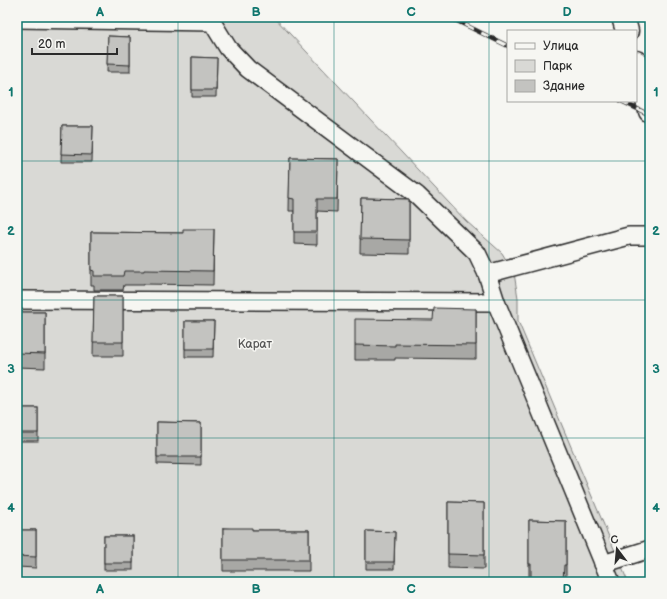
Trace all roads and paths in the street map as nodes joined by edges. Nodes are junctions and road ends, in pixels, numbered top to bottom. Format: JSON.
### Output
{"nodes":[{"id":1,"x":623,"y":17,"type":"edge"},
{"id":2,"x":17,"y":19,"type":"edge"},
{"id":3,"x":211,"y":20,"type":"edge"},
{"id":4,"x":627,"y":30,"type":"edge"},
{"id":5,"x":637,"y":66,"type":"edge"},
{"id":6,"x":650,"y":111,"type":"edge"},
{"id":7,"x":650,"y":236,"type":"edge"},
{"id":8,"x":487,"y":274,"type":"junction"},
{"id":9,"x":17,"y":300,"type":"edge"},
{"id":10,"x":496,"y":302,"type":"junction"},
{"id":11,"x":650,"y":549,"type":"edge"},
{"id":12,"x":604,"y":564,"type":"junction"},
{"id":13,"x":611,"y":582,"type":"edge"}],
"edges":[{"from":1,"to":4,"type":"street"},
{"from":2,"to":3,"type":"lane"},
{"from":3,"to":8,"type":"lane"},
{"from":5,"to":6,"type":"street"},
{"from":7,"to":8,"type":"lane"},
{"from":8,"to":10,"type":"lane"},
{"from":9,"to":10,"type":"lane"},
{"from":10,"to":12,"type":"lane"},
{"from":11,"to":12,"type":"lane"},
{"from":12,"to":13,"type":"lane"}]}
